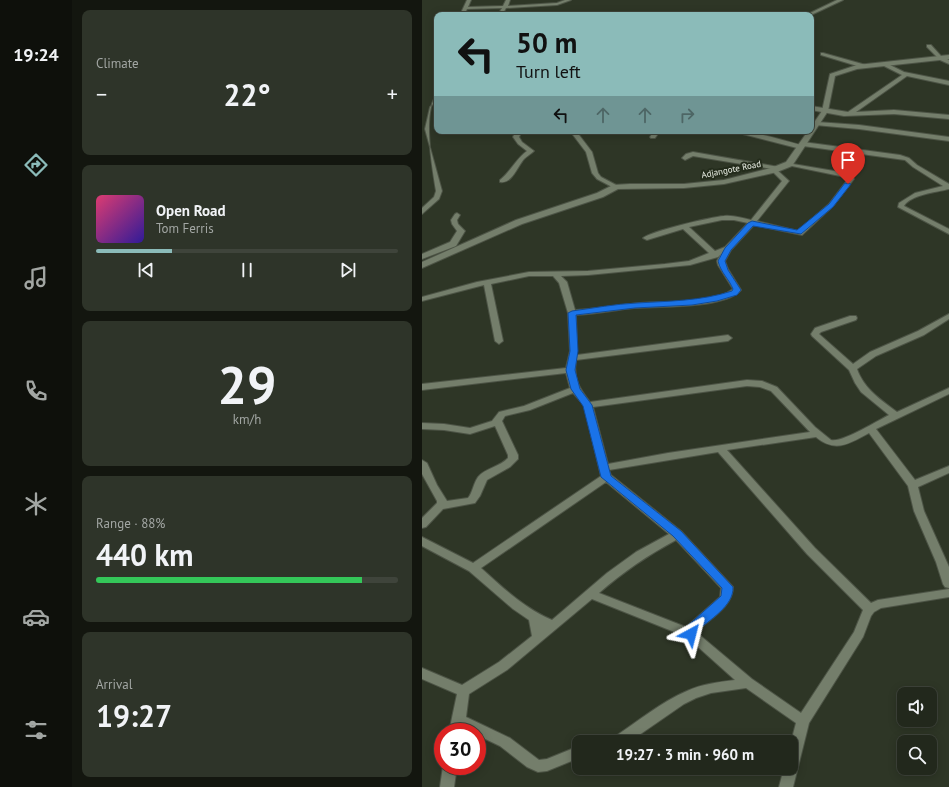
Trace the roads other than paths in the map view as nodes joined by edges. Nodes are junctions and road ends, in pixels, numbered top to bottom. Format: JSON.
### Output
{"nodes":[{"id":1,"x":469,"y":0,"type":"edge"},
{"id":2,"x":508,"y":0,"type":"edge"},
{"id":3,"x":556,"y":0,"type":"edge"},
{"id":4,"x":569,"y":0,"type":"edge"},
{"id":5,"x":840,"y":0,"type":"edge"},
{"id":6,"x":532,"y":6,"type":"junction"},
{"id":7,"x":505,"y":7,"type":"junction"},
{"id":8,"x":465,"y":8,"type":"junction"},
{"id":9,"x":463,"y":12,"type":"edge"},
{"id":10,"x":502,"y":12,"type":"edge"},
{"id":11,"x":814,"y":12,"type":"edge"},
{"id":12,"x":929,"y":46,"type":"dead end"},
{"id":13,"x":823,"y":54,"type":"dead end"},
{"id":14,"x":949,"y":57,"type":"edge"},
{"id":15,"x":940,"y":59,"type":"junction"},
{"id":16,"x":949,"y":62,"type":"edge"},
{"id":17,"x":884,"y":64,"type":"junction"},
{"id":18,"x":864,"y":66,"type":"junction"},
{"id":19,"x":906,"y":74,"type":"junction"},
{"id":20,"x":949,"y":83,"type":"edge"},
{"id":21,"x":434,"y":99,"type":"edge"},
{"id":22,"x":814,"y":109,"type":"edge"},
{"id":23,"x":825,"y":111,"type":"junction"},
{"id":24,"x":849,"y":114,"type":"junction"},
{"id":25,"x":949,"y":117,"type":"edge"},
{"id":26,"x":422,"y":124,"type":"edge"},
{"id":27,"x":818,"y":124,"type":"junction"},
{"id":28,"x":814,"y":130,"type":"edge"},
{"id":29,"x":518,"y":134,"type":"edge"},
{"id":30,"x":575,"y":134,"type":"edge"},
{"id":31,"x":751,"y":134,"type":"edge"},
{"id":32,"x":811,"y":134,"type":"edge"},
{"id":33,"x":949,"y":139,"type":"edge"},
{"id":34,"x":802,"y":146,"type":"junction"},
{"id":35,"x":685,"y":158,"type":"dead end"},
{"id":36,"x":789,"y":164,"type":"junction"},
{"id":37,"x":776,"y":169,"type":"junction"},
{"id":38,"x":502,"y":181,"type":"dead end"},
{"id":39,"x":616,"y":187,"type":"junction"},
{"id":40,"x":949,"y":187,"type":"edge"},
{"id":41,"x":422,"y":212,"type":"edge"},
{"id":42,"x":457,"y":215,"type":"dead end"},
{"id":43,"x":754,"y":221,"type":"junction"},
{"id":44,"x":685,"y":227,"type":"junction"},
{"id":45,"x":948,"y":231,"type":"edge"},
{"id":46,"x":647,"y":238,"type":"dead end"},
{"id":47,"x":728,"y":249,"type":"junction"},
{"id":48,"x":715,"y":254,"type":"junction"},
{"id":49,"x":422,"y":257,"type":"edge"},
{"id":50,"x":705,"y":258,"type":"junction"},
{"id":51,"x":721,"y":261,"type":"junction"},
{"id":52,"x":422,"y":265,"type":"edge"},
{"id":53,"x":554,"y":273,"type":"junction"},
{"id":54,"x":487,"y":282,"type":"junction"},
{"id":55,"x":422,"y":299,"type":"edge"},
{"id":56,"x":572,"y":313,"type":"junction"},
{"id":57,"x":949,"y":316,"type":"edge"},
{"id":58,"x":854,"y":318,"type":"dead end"},
{"id":59,"x":728,"y":338,"type":"dead end"},
{"id":60,"x":499,"y":341,"type":"dead end"},
{"id":61,"x":572,"y":358,"type":"junction"},
{"id":62,"x":570,"y":370,"type":"junction"},
{"id":63,"x":852,"y":370,"type":"junction"},
{"id":64,"x":422,"y":386,"type":"edge"},
{"id":65,"x":575,"y":389,"type":"junction"},
{"id":66,"x":949,"y":391,"type":"edge"},
{"id":67,"x":588,"y":405,"type":"junction"},
{"id":68,"x":895,"y":415,"type":"junction"},
{"id":69,"x":498,"y":422,"type":"junction"},
{"id":70,"x":422,"y":426,"type":"edge"},
{"id":71,"x":871,"y":429,"type":"junction"},
{"id":72,"x":818,"y":434,"type":"junction"},
{"id":73,"x":720,"y":448,"type":"junction"},
{"id":74,"x":422,"y":462,"type":"edge"},
{"id":75,"x":949,"y":469,"type":"edge"},
{"id":76,"x":605,"y":473,"type":"junction"},
{"id":77,"x":913,"y":485,"type":"junction"},
{"id":78,"x":441,"y":506,"type":"junction"},
{"id":79,"x":422,"y":524,"type":"edge"},
{"id":80,"x":677,"y":534,"type":"junction"},
{"id":81,"x":422,"y":541,"type":"edge"},
{"id":82,"x":473,"y":568,"type":"junction"},
{"id":83,"x":949,"y":584,"type":"edge"},
{"id":84,"x":949,"y":593,"type":"edge"},
{"id":85,"x":590,"y":594,"type":"junction"},
{"id":86,"x":870,"y":608,"type":"junction"},
{"id":87,"x":535,"y":618,"type":"junction"},
{"id":88,"x":553,"y":626,"type":"junction"},
{"id":89,"x":691,"y":634,"type":"junction"},
{"id":90,"x":538,"y":638,"type":"junction"},
{"id":91,"x":422,"y":673,"type":"edge"},
{"id":92,"x":748,"y":683,"type":"junction"},
{"id":93,"x":463,"y":690,"type":"junction"},
{"id":94,"x":802,"y":721,"type":"junction"},
{"id":95,"x":458,"y":723,"type":"edge"},
{"id":96,"x":628,"y":735,"type":"edge"},
{"id":97,"x":486,"y":736,"type":"edge"},
{"id":98,"x":798,"y":738,"type":"edge"},
{"id":99,"x":572,"y":755,"type":"edge"},
{"id":100,"x":449,"y":775,"type":"edge"},
{"id":101,"x":789,"y":775,"type":"edge"},
{"id":102,"x":447,"y":787,"type":"edge"},
{"id":103,"x":786,"y":787,"type":"edge"}],
"edges":[{"from":1,"to":8,"type":"street"},
{"from":2,"to":7,"type":"street"},
{"from":3,"to":6,"type":"street"},
{"from":4,"to":6,"type":"street"},
{"from":5,"to":11,"type":"street"},
{"from":6,"to":7,"type":"street"},
{"from":7,"to":8,"type":"street"},
{"from":7,"to":10,"type":"street"},
{"from":8,"to":9,"type":"street"},
{"from":12,"to":15,"type":"street"},
{"from":13,"to":18,"type":"street"},
{"from":14,"to":15,"type":"street"},
{"from":15,"to":16,"type":"street"},
{"from":15,"to":17,"type":"street"},
{"from":17,"to":18,"type":"street"},
{"from":17,"to":19,"type":"street"},
{"from":18,"to":23,"type":"street"},
{"from":19,"to":20,"type":"street"},
{"from":19,"to":24,"type":"street"},
{"from":21,"to":26,"type":"street"},
{"from":22,"to":23,"type":"street"},
{"from":23,"to":24,"type":"street"},
{"from":23,"to":27,"type":"street"},
{"from":24,"to":25,"type":"street"},
{"from":26,"to":41,"type":"street"},
{"from":27,"to":28,"type":"street"},
{"from":27,"to":33,"type":"street"},
{"from":29,"to":38,"type":"street"},
{"from":30,"to":39,"type":"street"},
{"from":31,"to":34,"type":"street"},
{"from":32,"to":34,"type":"street"},
{"from":34,"to":36,"type":"street"},
{"from":34,"to":40,"type":"street"},
{"from":35,"to":37,"type":"street"},
{"from":36,"to":37,"type":"street","name":"Adjangote Road"},
{"from":36,"to":43,"type":"street"},
{"from":37,"to":39,"type":"street","name":"Adjangote Road"},
{"from":37,"to":43,"type":"street"},
{"from":39,"to":52,"type":"street","name":"Adjangote Road"},
{"from":40,"to":45,"type":"street"},
{"from":42,"to":49,"type":"street"},
{"from":43,"to":44,"type":"street"},
{"from":43,"to":47,"type":"street"},
{"from":44,"to":46,"type":"street"},
{"from":44,"to":48,"type":"street"},
{"from":47,"to":48,"type":"street"},
{"from":47,"to":51,"type":"street"},
{"from":48,"to":50,"type":"street"},
{"from":50,"to":51,"type":"street"},
{"from":50,"to":53,"type":"street"},
{"from":51,"to":56,"type":"street"},
{"from":53,"to":54,"type":"street"},
{"from":53,"to":56,"type":"street"},
{"from":54,"to":55,"type":"street"},
{"from":54,"to":60,"type":"street"},
{"from":56,"to":61,"type":"street"},
{"from":57,"to":63,"type":"street"},
{"from":58,"to":63,"type":"street"},
{"from":59,"to":61,"type":"street"},
{"from":61,"to":62,"type":"street"},
{"from":62,"to":64,"type":"street"},
{"from":62,"to":65,"type":"street"},
{"from":63,"to":68,"type":"street"},
{"from":65,"to":67,"type":"street"},
{"from":65,"to":69,"type":"street"},
{"from":66,"to":68,"type":"street"},
{"from":67,"to":72,"type":"street"},
{"from":67,"to":76,"type":"street"},
{"from":68,"to":71,"type":"street"},
{"from":69,"to":70,"type":"street"},
{"from":69,"to":78,"type":"street"},
{"from":71,"to":72,"type":"street"},
{"from":71,"to":77,"type":"street"},
{"from":72,"to":73,"type":"street"},
{"from":73,"to":76,"type":"street"},
{"from":73,"to":86,"type":"street"},
{"from":74,"to":78,"type":"street"},
{"from":75,"to":77,"type":"street"},
{"from":76,"to":80,"type":"street"},
{"from":76,"to":82,"type":"street"},
{"from":77,"to":83,"type":"street"},
{"from":78,"to":79,"type":"street"},
{"from":80,"to":85,"type":"street"},
{"from":80,"to":89,"type":"street"},
{"from":81,"to":82,"type":"street"},
{"from":82,"to":87,"type":"street"},
{"from":84,"to":86,"type":"street"},
{"from":85,"to":88,"type":"street"},
{"from":85,"to":89,"type":"street"},
{"from":86,"to":94,"type":"street"},
{"from":87,"to":88,"type":"street"},
{"from":87,"to":90,"type":"street"},
{"from":88,"to":90,"type":"street"},
{"from":89,"to":92,"type":"street"},
{"from":90,"to":93,"type":"street"},
{"from":91,"to":93,"type":"street"},
{"from":92,"to":94,"type":"street"},
{"from":92,"to":96,"type":"street"},
{"from":93,"to":95,"type":"street"},
{"from":94,"to":98,"type":"street"},
{"from":97,"to":99,"type":"street"},
{"from":100,"to":102,"type":"street"},
{"from":101,"to":103,"type":"street"}]}
